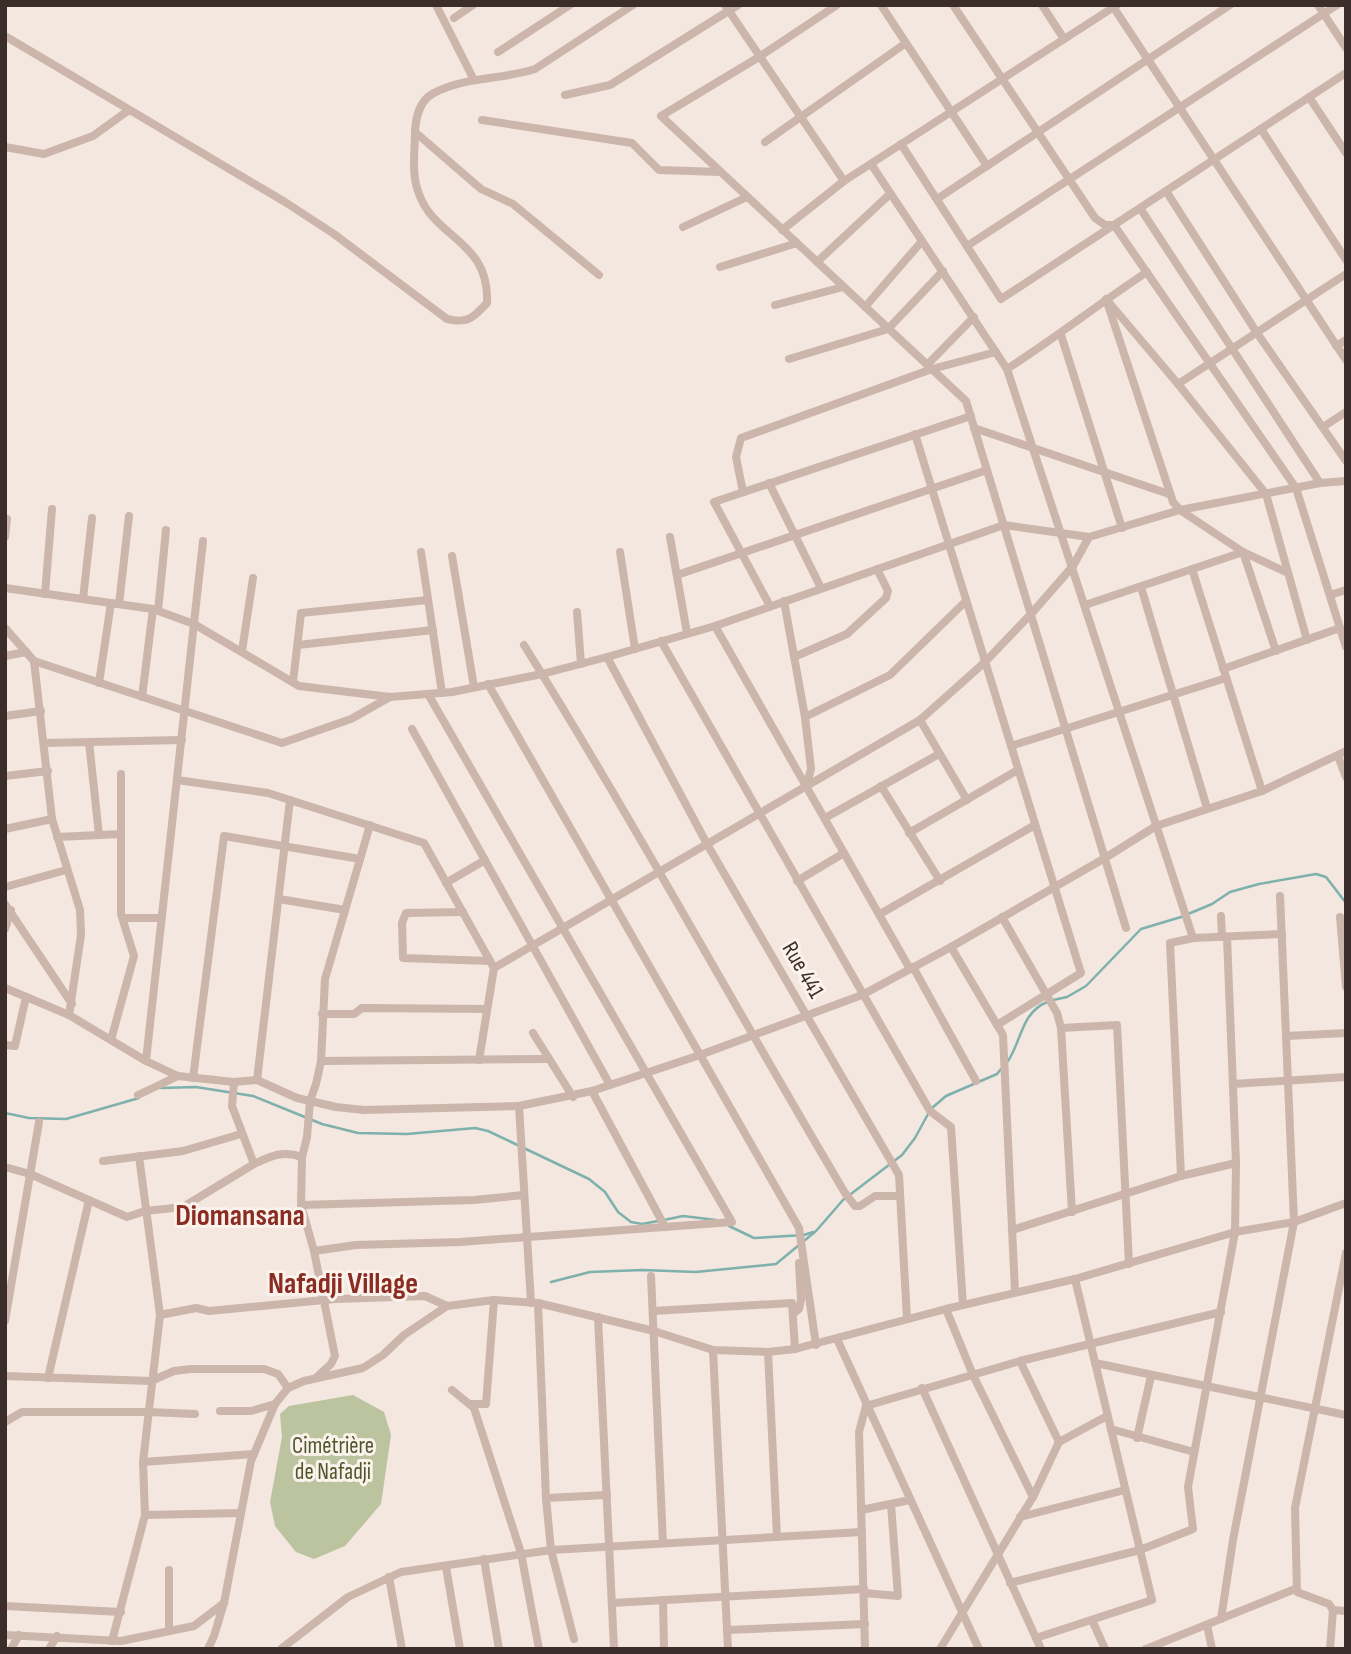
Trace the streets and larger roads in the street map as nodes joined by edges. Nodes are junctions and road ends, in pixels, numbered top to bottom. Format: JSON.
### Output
{"nodes":[{"id":1,"x":436,"y":5,"type":"edge"},
{"id":2,"x":473,"y":5,"type":"edge"},
{"id":3,"x":570,"y":5,"type":"edge"},
{"id":4,"x":633,"y":5,"type":"edge"},
{"id":5,"x":738,"y":5,"type":"edge"},
{"id":6,"x":837,"y":5,"type":"edge"},
{"id":7,"x":881,"y":5,"type":"edge"},
{"id":8,"x":953,"y":5,"type":"edge"},
{"id":9,"x":1042,"y":5,"type":"edge"},
{"id":10,"x":1230,"y":5,"type":"edge"},
{"id":11,"x":1318,"y":5,"type":"edge"},
{"id":12,"x":1337,"y":5,"type":"edge"},
{"id":13,"x":1114,"y":6,"type":"edge"},
{"id":14,"x":727,"y":8,"type":"edge"},
{"id":15,"x":1324,"y":14,"type":"junction"},
{"id":16,"x":454,"y":18,"type":"dead end"},
{"id":17,"x":5,"y":36,"type":"edge"},
{"id":18,"x":1064,"y":39,"type":"junction"},
{"id":19,"x":906,"y":43,"type":"junction"},
{"id":20,"x":1346,"y":48,"type":"edge"},
{"id":21,"x":498,"y":52,"type":"dead end"},
{"id":22,"x":760,"y":57,"type":"junction"},
{"id":23,"x":1148,"y":59,"type":"junction"},
{"id":24,"x":1346,"y":73,"type":"edge"},
{"id":25,"x":474,"y":79,"type":"junction"},
{"id":26,"x":1001,"y":80,"type":"junction"},
{"id":27,"x":565,"y":95,"type":"dead end"},
{"id":28,"x":1309,"y":97,"type":"junction"},
{"id":29,"x":1180,"y":108,"type":"junction"},
{"id":30,"x":129,"y":110,"type":"junction"},
{"id":31,"x":951,"y":112,"type":"junction"},
{"id":32,"x":800,"y":116,"type":"junction"},
{"id":33,"x":482,"y":120,"type":"dead end"},
{"id":34,"x":1261,"y":129,"type":"junction"},
{"id":35,"x":415,"y":132,"type":"junction"},
{"id":36,"x":1037,"y":133,"type":"junction"},
{"id":37,"x":765,"y":142,"type":"dead end"},
{"id":38,"x":901,"y":144,"type":"junction"},
{"id":39,"x":5,"y":147,"type":"edge"},
{"id":40,"x":1346,"y":153,"type":"edge"},
{"id":41,"x":1214,"y":160,"type":"junction"},
{"id":42,"x":871,"y":164,"type":"junction"},
{"id":43,"x":987,"y":166,"type":"junction"},
{"id":44,"x":720,"y":172,"type":"junction"},
{"id":45,"x":1068,"y":180,"type":"junction"},
{"id":46,"x":844,"y":181,"type":"junction"},
{"id":47,"x":1166,"y":191,"type":"junction"},
{"id":48,"x":890,"y":194,"type":"junction"},
{"id":49,"x":747,"y":197,"type":"junction"},
{"id":50,"x":937,"y":199,"type":"junction"},
{"id":51,"x":1140,"y":208,"type":"junction"},
{"id":52,"x":1114,"y":225,"type":"junction"},
{"id":53,"x":683,"y":227,"type":"dead end"},
{"id":54,"x":782,"y":230,"type":"junction"},
{"id":55,"x":922,"y":241,"type":"junction"},
{"id":56,"x":797,"y":243,"type":"junction"},
{"id":57,"x":967,"y":246,"type":"junction"},
{"id":58,"x":1346,"y":260,"type":"edge"},
{"id":59,"x":817,"y":262,"type":"junction"},
{"id":60,"x":720,"y":267,"type":"dead end"},
{"id":61,"x":943,"y":271,"type":"junction"},
{"id":62,"x":1147,"y":272,"type":"junction"},
{"id":63,"x":1346,"y":274,"type":"edge"},
{"id":64,"x":599,"y":275,"type":"dead end"},
{"id":65,"x":843,"y":287,"type":"junction"},
{"id":66,"x":1106,"y":299,"type":"junction"},
{"id":67,"x":1306,"y":300,"type":"junction"},
{"id":68,"x":775,"y":305,"type":"dead end"},
{"id":69,"x":865,"y":307,"type":"junction"},
{"id":70,"x":974,"y":317,"type":"junction"},
{"id":71,"x":888,"y":329,"type":"junction"},
{"id":72,"x":1257,"y":333,"type":"junction"},
{"id":73,"x":1061,"y":335,"type":"junction"},
{"id":74,"x":1346,"y":340,"type":"edge"},
{"id":75,"x":1336,"y":346,"type":"junction"},
{"id":76,"x":1231,"y":349,"type":"junction"},
{"id":77,"x":996,"y":352,"type":"junction"},
{"id":78,"x":789,"y":359,"type":"dead end"},
{"id":79,"x":1346,"y":360,"type":"edge"},
{"id":80,"x":1210,"y":363,"type":"junction"},
{"id":81,"x":930,"y":367,"type":"junction"},
{"id":82,"x":1007,"y":369,"type":"junction"},
{"id":83,"x":1178,"y":384,"type":"junction"},
{"id":84,"x":1346,"y":412,"type":"edge"},
{"id":85,"x":971,"y":416,"type":"junction"},
{"id":86,"x":1323,"y":427,"type":"junction"},
{"id":87,"x":974,"y":428,"type":"junction"},
{"id":88,"x":915,"y":434,"type":"junction"},
{"id":89,"x":1034,"y":448,"type":"junction"},
{"id":90,"x":1346,"y":461,"type":"edge"},
{"id":91,"x":987,"y":470,"type":"junction"},
{"id":92,"x":1105,"y":472,"type":"junction"},
{"id":93,"x":1346,"y":481,"type":"edge"},
{"id":94,"x":769,"y":483,"type":"junction"},
{"id":95,"x":1320,"y":483,"type":"junction"},
{"id":96,"x":932,"y":488,"type":"junction"},
{"id":97,"x":1296,"y":488,"type":"junction"},
{"id":98,"x":743,"y":492,"type":"junction"},
{"id":99,"x":1169,"y":494,"type":"junction"},
{"id":100,"x":1266,"y":494,"type":"junction"},
{"id":101,"x":52,"y":509,"type":"dead end"},
{"id":102,"x":1181,"y":510,"type":"junction"},
{"id":103,"x":129,"y":516,"type":"dead end"},
{"id":104,"x":92,"y":518,"type":"dead end"},
{"id":105,"x":7,"y":519,"type":"dead end"},
{"id":106,"x":1004,"y":525,"type":"junction"},
{"id":107,"x":1122,"y":528,"type":"junction"},
{"id":108,"x":166,"y":530,"type":"dead end"},
{"id":109,"x":1062,"y":533,"type":"junction"},
{"id":110,"x":795,"y":535,"type":"junction"},
{"id":111,"x":5,"y":537,"type":"edge"},
{"id":112,"x":670,"y":537,"type":"dead end"},
{"id":113,"x":1088,"y":537,"type":"junction"},
{"id":114,"x":202,"y":541,"type":"dead end"},
{"id":115,"x":949,"y":544,"type":"junction"},
{"id":116,"x":421,"y":552,"type":"dead end"},
{"id":117,"x":620,"y":552,"type":"dead end"},
{"id":118,"x":1243,"y":552,"type":"junction"},
{"id":119,"x":742,"y":553,"type":"junction"},
{"id":120,"x":453,"y":556,"type":"dead end"},
{"id":121,"x":1073,"y":566,"type":"junction"},
{"id":122,"x":877,"y":569,"type":"junction"},
{"id":123,"x":1192,"y":569,"type":"junction"},
{"id":124,"x":1288,"y":573,"type":"junction"},
{"id":125,"x":677,"y":575,"type":"junction"},
{"id":126,"x":253,"y":578,"type":"dead end"},
{"id":127,"x":1141,"y":587,"type":"junction"},
{"id":128,"x":5,"y":588,"type":"edge"},
{"id":129,"x":821,"y":588,"type":"junction"},
{"id":130,"x":1346,"y":590,"type":"edge"},
{"id":131,"x":45,"y":594,"type":"junction"},
{"id":132,"x":1329,"y":595,"type":"junction"},
{"id":133,"x":83,"y":599,"type":"junction"},
{"id":134,"x":428,"y":600,"type":"junction"},
{"id":135,"x":967,"y":600,"type":"junction"},
{"id":136,"x":784,"y":601,"type":"junction"},
{"id":137,"x":115,"y":604,"type":"junction"},
{"id":138,"x":1085,"y":605,"type":"junction"},
{"id":139,"x":770,"y":606,"type":"junction"},
{"id":140,"x":155,"y":610,"type":"junction"},
{"id":141,"x":577,"y":612,"type":"dead end"},
{"id":142,"x":1031,"y":614,"type":"junction"},
{"id":143,"x":194,"y":624,"type":"junction"},
{"id":144,"x":715,"y":626,"type":"junction"},
{"id":145,"x":5,"y":628,"type":"edge"},
{"id":146,"x":1340,"y":628,"type":"junction"},
{"id":147,"x":433,"y":631,"type":"junction"},
{"id":148,"x":687,"y":633,"type":"junction"},
{"id":149,"x":1307,"y":640,"type":"junction"},
{"id":150,"x":661,"y":641,"type":"junction"},
{"id":151,"x":298,"y":645,"type":"junction"},
{"id":152,"x":523,"y":645,"type":"dead end"},
{"id":153,"x":1346,"y":647,"type":"edge"},
{"id":154,"x":635,"y":649,"type":"junction"},
{"id":155,"x":1276,"y":650,"type":"junction"},
{"id":156,"x":242,"y":651,"type":"junction"},
{"id":157,"x":26,"y":652,"type":"junction"},
{"id":158,"x":5,"y":656,"type":"edge"},
{"id":159,"x":607,"y":657,"type":"junction"},
{"id":160,"x":794,"y":657,"type":"junction"},
{"id":161,"x":34,"y":661,"type":"junction"},
{"id":162,"x":985,"y":662,"type":"junction"},
{"id":163,"x":581,"y":664,"type":"junction"},
{"id":164,"x":1225,"y":673,"type":"junction"},
{"id":165,"x":542,"y":674,"type":"junction"},
{"id":166,"x":293,"y":682,"type":"junction"},
{"id":167,"x":99,"y":683,"type":"junction"},
{"id":168,"x":488,"y":684,"type":"junction"},
{"id":169,"x":474,"y":687,"type":"junction"},
{"id":170,"x":442,"y":692,"type":"junction"},
{"id":171,"x":428,"y":694,"type":"junction"},
{"id":172,"x":1173,"y":694,"type":"junction"},
{"id":173,"x":142,"y":697,"type":"junction"},
{"id":174,"x":390,"y":697,"type":"junction"},
{"id":175,"x":41,"y":711,"type":"junction"},
{"id":176,"x":186,"y":711,"type":"junction"},
{"id":177,"x":1120,"y":711,"type":"junction"},
{"id":178,"x":5,"y":716,"type":"edge"},
{"id":179,"x":805,"y":717,"type":"junction"},
{"id":180,"x":920,"y":720,"type":"junction"},
{"id":181,"x":412,"y":729,"type":"dead end"},
{"id":182,"x":1066,"y":729,"type":"junction"},
{"id":183,"x":182,"y":740,"type":"junction"},
{"id":184,"x":89,"y":742,"type":"junction"},
{"id":185,"x":45,"y":743,"type":"junction"},
{"id":186,"x":1011,"y":746,"type":"junction"},
{"id":187,"x":1342,"y":753,"type":"edge"},
{"id":188,"x":939,"y":754,"type":"junction"},
{"id":189,"x":1018,"y":770,"type":"junction"},
{"id":190,"x":48,"y":771,"type":"junction"},
{"id":191,"x":121,"y":774,"type":"dead end"},
{"id":192,"x":5,"y":776,"type":"edge"},
{"id":193,"x":1346,"y":777,"type":"edge"},
{"id":194,"x":177,"y":780,"type":"junction"},
{"id":195,"x":881,"y":786,"type":"junction"},
{"id":196,"x":806,"y":787,"type":"junction"},
{"id":197,"x":1262,"y":791,"type":"junction"},
{"id":198,"x":290,"y":800,"type":"junction"},
{"id":199,"x":967,"y":800,"type":"junction"},
{"id":200,"x":1207,"y":808,"type":"junction"},
{"id":201,"x":759,"y":814,"type":"junction"},
{"id":202,"x":825,"y":818,"type":"junction"},
{"id":203,"x":52,"y":819,"type":"junction"},
{"id":204,"x":370,"y":825,"type":"junction"},
{"id":205,"x":1035,"y":825,"type":"junction"},
{"id":206,"x":1156,"y":826,"type":"junction"},
{"id":207,"x":5,"y":829,"type":"edge"},
{"id":208,"x":909,"y":833,"type":"junction"},
{"id":209,"x":121,"y":834,"type":"junction"},
{"id":210,"x":99,"y":835,"type":"junction"},
{"id":211,"x":57,"y":837,"type":"junction"},
{"id":212,"x":707,"y":844,"type":"junction"},
{"id":213,"x":285,"y":847,"type":"junction"},
{"id":214,"x":845,"y":853,"type":"junction"},
{"id":215,"x":1105,"y":858,"type":"junction"},
{"id":216,"x":360,"y":859,"type":"junction"},
{"id":217,"x":485,"y":860,"type":"junction"},
{"id":218,"x":66,"y":870,"type":"junction"},
{"id":219,"x":660,"y":871,"type":"junction"},
{"id":220,"x":797,"y":881,"type":"junction"},
{"id":221,"x":940,"y":881,"type":"junction"},
{"id":222,"x":446,"y":883,"type":"junction"},
{"id":223,"x":5,"y":887,"type":"edge"},
{"id":224,"x":1054,"y":887,"type":"junction"},
{"id":225,"x":1280,"y":896,"type":"dead end"},
{"id":226,"x":279,"y":899,"type":"junction"},
{"id":227,"x":612,"y":899,"type":"junction"},
{"id":228,"x":7,"y":908,"type":"edge"},
{"id":229,"x":345,"y":910,"type":"junction"},
{"id":230,"x":463,"y":912,"type":"junction"},
{"id":231,"x":880,"y":914,"type":"junction"},
{"id":232,"x":1221,"y":916,"type":"dead end"},
{"id":233,"x":1002,"y":917,"type":"junction"},
{"id":234,"x":1340,"y":917,"type":"dead end"},
{"id":235,"x":123,"y":918,"type":"junction"},
{"id":236,"x":161,"y":918,"type":"junction"},
{"id":237,"x":563,"y":928,"type":"junction"},
{"id":238,"x":1126,"y":928,"type":"dead end"},
{"id":239,"x":5,"y":929,"type":"edge"},
{"id":240,"x":1282,"y":934,"type":"junction"},
{"id":241,"x":1224,"y":937,"type":"junction"},
{"id":242,"x":1193,"y":938,"type":"junction"},
{"id":243,"x":533,"y":946,"type":"junction"},
{"id":244,"x":951,"y":947,"type":"junction"},
{"id":245,"x":492,"y":964,"type":"junction"},
{"id":246,"x":912,"y":968,"type":"junction"},
{"id":247,"x":5,"y":988,"type":"edge"},
{"id":248,"x":1346,"y":988,"type":"edge"},
{"id":249,"x":862,"y":995,"type":"junction"},
{"id":250,"x":1048,"y":995,"type":"junction"},
{"id":251,"x":26,"y":997,"type":"junction"},
{"id":252,"x":72,"y":1004,"type":"junction"},
{"id":253,"x":488,"y":1009,"type":"junction"},
{"id":254,"x":322,"y":1014,"type":"junction"},
{"id":255,"x":69,"y":1015,"type":"junction"},
{"id":256,"x":807,"y":1016,"type":"junction"},
{"id":257,"x":997,"y":1025,"type":"junction"},
{"id":258,"x":1061,"y":1028,"type":"junction"},
{"id":259,"x":533,"y":1033,"type":"dead end"},
{"id":260,"x":1346,"y":1033,"type":"edge"},
{"id":261,"x":752,"y":1035,"type":"junction"},
{"id":262,"x":1286,"y":1037,"type":"junction"},
{"id":263,"x":111,"y":1040,"type":"junction"},
{"id":264,"x":5,"y":1045,"type":"edge"},
{"id":265,"x":700,"y":1055,"type":"junction"},
{"id":266,"x":550,"y":1059,"type":"junction"},
{"id":267,"x":479,"y":1060,"type":"junction"},
{"id":268,"x":146,"y":1061,"type":"junction"},
{"id":269,"x":321,"y":1061,"type":"junction"},
{"id":270,"x":646,"y":1072,"type":"junction"},
{"id":271,"x":178,"y":1076,"type":"junction"},
{"id":272,"x":1346,"y":1077,"type":"edge"},
{"id":273,"x":193,"y":1078,"type":"junction"},
{"id":274,"x":257,"y":1080,"type":"junction"},
{"id":275,"x":976,"y":1081,"type":"dead end"},
{"id":276,"x":1288,"y":1081,"type":"junction"},
{"id":277,"x":234,"y":1083,"type":"junction"},
{"id":278,"x":1233,"y":1084,"type":"junction"},
{"id":279,"x":610,"y":1085,"type":"junction"},
{"id":280,"x":592,"y":1091,"type":"junction"},
{"id":281,"x":138,"y":1096,"type":"dead end"},
{"id":282,"x":573,"y":1097,"type":"junction"},
{"id":283,"x":310,"y":1101,"type":"junction"},
{"id":284,"x":519,"y":1107,"type":"junction"},
{"id":285,"x":39,"y":1122,"type":"dead end"},
{"id":286,"x":242,"y":1134,"type":"junction"},
{"id":287,"x":139,"y":1157,"type":"junction"},
{"id":288,"x":302,"y":1157,"type":"junction"},
{"id":289,"x":103,"y":1161,"type":"dead end"},
{"id":290,"x":1236,"y":1163,"type":"junction"},
{"id":291,"x":254,"y":1164,"type":"junction"},
{"id":292,"x":5,"y":1167,"type":"edge"},
{"id":293,"x":30,"y":1174,"type":"junction"},
{"id":294,"x":1181,"y":1176,"type":"junction"},
{"id":295,"x":1126,"y":1193,"type":"junction"},
{"id":296,"x":524,"y":1195,"type":"junction"},
{"id":297,"x":900,"y":1196,"type":"junction"},
{"id":298,"x":89,"y":1200,"type":"junction"},
{"id":299,"x":1346,"y":1203,"type":"edge"},
{"id":300,"x":301,"y":1205,"type":"junction"},
{"id":301,"x":145,"y":1211,"type":"junction"},
{"id":302,"x":1072,"y":1212,"type":"junction"},
{"id":303,"x":1294,"y":1222,"type":"junction"},
{"id":304,"x":665,"y":1227,"type":"junction"},
{"id":305,"x":1012,"y":1230,"type":"junction"},
{"id":306,"x":1235,"y":1232,"type":"junction"},
{"id":307,"x":527,"y":1237,"type":"junction"},
{"id":308,"x":314,"y":1251,"type":"junction"},
{"id":309,"x":1346,"y":1253,"type":"edge"},
{"id":310,"x":799,"y":1263,"type":"dead end"},
{"id":311,"x":1129,"y":1264,"type":"junction"},
{"id":312,"x":1345,"y":1265,"type":"edge"},
{"id":313,"x":652,"y":1276,"type":"dead end"},
{"id":314,"x":1075,"y":1279,"type":"junction"},
{"id":315,"x":1015,"y":1292,"type":"junction"},
{"id":316,"x":494,"y":1300,"type":"junction"},
{"id":317,"x":323,"y":1301,"type":"junction"},
{"id":318,"x":535,"y":1303,"type":"junction"},
{"id":319,"x":447,"y":1306,"type":"junction"},
{"id":320,"x":963,"y":1306,"type":"junction"},
{"id":321,"x":946,"y":1309,"type":"junction"},
{"id":322,"x":653,"y":1311,"type":"junction"},
{"id":323,"x":1221,"y":1312,"type":"junction"},
{"id":324,"x":793,"y":1314,"type":"junction"},
{"id":325,"x":160,"y":1315,"type":"junction"},
{"id":326,"x":598,"y":1317,"type":"junction"},
{"id":327,"x":907,"y":1319,"type":"junction"},
{"id":328,"x":5,"y":1321,"type":"edge"},
{"id":329,"x":654,"y":1331,"type":"junction"},
{"id":330,"x":837,"y":1339,"type":"junction"},
{"id":331,"x":1089,"y":1342,"type":"junction"},
{"id":332,"x":816,"y":1345,"type":"junction"},
{"id":333,"x":795,"y":1349,"type":"junction"},
{"id":334,"x":713,"y":1350,"type":"junction"},
{"id":335,"x":768,"y":1352,"type":"junction"},
{"id":336,"x":1020,"y":1361,"type":"junction"},
{"id":337,"x":1094,"y":1363,"type":"junction"},
{"id":338,"x":973,"y":1375,"type":"junction"},
{"id":339,"x":5,"y":1376,"type":"edge"},
{"id":340,"x":1151,"y":1376,"type":"junction"},
{"id":341,"x":48,"y":1378,"type":"junction"},
{"id":342,"x":316,"y":1378,"type":"junction"},
{"id":343,"x":151,"y":1381,"type":"junction"},
{"id":344,"x":1206,"y":1387,"type":"junction"},
{"id":345,"x":288,"y":1388,"type":"junction"},
{"id":346,"x":922,"y":1388,"type":"junction"},
{"id":347,"x":453,"y":1390,"type":"dead end"},
{"id":348,"x":1260,"y":1398,"type":"junction"},
{"id":349,"x":275,"y":1404,"type":"junction"},
{"id":350,"x":470,"y":1404,"type":"junction"},
{"id":351,"x":866,"y":1406,"type":"junction"},
{"id":352,"x":1314,"y":1409,"type":"junction"},
{"id":353,"x":220,"y":1411,"type":"dead end"},
{"id":354,"x":148,"y":1412,"type":"junction"},
{"id":355,"x":195,"y":1415,"type":"dead end"},
{"id":356,"x":1346,"y":1415,"type":"edge"},
{"id":357,"x":1107,"y":1416,"type":"junction"},
{"id":358,"x":5,"y":1422,"type":"edge"},
{"id":359,"x":1111,"y":1429,"type":"junction"},
{"id":360,"x":1137,"y":1438,"type":"junction"},
{"id":361,"x":1059,"y":1442,"type":"junction"},
{"id":362,"x":1194,"y":1452,"type":"junction"},
{"id":363,"x":254,"y":1454,"type":"junction"},
{"id":364,"x":143,"y":1462,"type":"junction"},
{"id":365,"x":1125,"y":1490,"type":"junction"},
{"id":366,"x":607,"y":1495,"type":"junction"},
{"id":367,"x":1033,"y":1497,"type":"junction"},
{"id":368,"x":546,"y":1498,"type":"junction"},
{"id":369,"x":910,"y":1500,"type":"junction"},
{"id":370,"x":891,"y":1504,"type":"junction"},
{"id":371,"x":861,"y":1510,"type":"junction"},
{"id":372,"x":241,"y":1513,"type":"junction"},
{"id":373,"x":145,"y":1515,"type":"junction"},
{"id":374,"x":1020,"y":1517,"type":"junction"},
{"id":375,"x":862,"y":1532,"type":"junction"},
{"id":376,"x":777,"y":1536,"type":"junction"},
{"id":377,"x":722,"y":1540,"type":"junction"},
{"id":378,"x":663,"y":1543,"type":"junction"},
{"id":379,"x":609,"y":1546,"type":"junction"},
{"id":380,"x":551,"y":1550,"type":"junction"},
{"id":381,"x":1140,"y":1550,"type":"junction"},
{"id":382,"x":521,"y":1553,"type":"junction"},
{"id":383,"x":997,"y":1555,"type":"junction"},
{"id":384,"x":484,"y":1559,"type":"junction"},
{"id":385,"x":446,"y":1567,"type":"junction"},
{"id":386,"x":169,"y":1570,"type":"dead end"},
{"id":387,"x":389,"y":1577,"type":"junction"},
{"id":388,"x":1010,"y":1583,"type":"junction"},
{"id":389,"x":1296,"y":1589,"type":"junction"},
{"id":390,"x":864,"y":1591,"type":"junction"},
{"id":391,"x":725,"y":1597,"type":"junction"},
{"id":392,"x":663,"y":1600,"type":"junction"},
{"id":393,"x":224,"y":1603,"type":"junction"},
{"id":394,"x":612,"y":1603,"type":"junction"},
{"id":395,"x":5,"y":1606,"type":"edge"},
{"id":396,"x":1333,"y":1610,"type":"junction"},
{"id":397,"x":1346,"y":1611,"type":"edge"},
{"id":398,"x":121,"y":1612,"type":"junction"},
{"id":399,"x":962,"y":1612,"type":"junction"},
{"id":400,"x":1221,"y":1619,"type":"junction"},
{"id":401,"x":1092,"y":1620,"type":"junction"},
{"id":402,"x":865,"y":1624,"type":"junction"},
{"id":403,"x":1207,"y":1625,"type":"junction"},
{"id":404,"x":169,"y":1630,"type":"junction"},
{"id":405,"x":727,"y":1630,"type":"junction"},
{"id":406,"x":5,"y":1635,"type":"edge"},
{"id":407,"x":19,"y":1635,"type":"junction"},
{"id":408,"x":57,"y":1636,"type":"junction"},
{"id":409,"x":1036,"y":1638,"type":"junction"},
{"id":410,"x":574,"y":1639,"type":"dead end"},
{"id":411,"x":117,"y":1644,"type":"edge"},
{"id":412,"x":210,"y":1647,"type":"edge"},
{"id":413,"x":11,"y":1649,"type":"edge"},
{"id":414,"x":49,"y":1649,"type":"edge"},
{"id":415,"x":281,"y":1649,"type":"edge"},
{"id":416,"x":402,"y":1649,"type":"edge"},
{"id":417,"x":460,"y":1649,"type":"edge"},
{"id":418,"x":499,"y":1649,"type":"edge"},
{"id":419,"x":539,"y":1649,"type":"edge"},
{"id":420,"x":614,"y":1649,"type":"edge"},
{"id":421,"x":664,"y":1649,"type":"edge"},
{"id":422,"x":728,"y":1649,"type":"edge"},
{"id":423,"x":865,"y":1649,"type":"edge"},
{"id":424,"x":940,"y":1649,"type":"edge"},
{"id":425,"x":979,"y":1649,"type":"edge"},
{"id":426,"x":1041,"y":1649,"type":"edge"},
{"id":427,"x":1105,"y":1649,"type":"edge"},
{"id":428,"x":1146,"y":1649,"type":"edge"},
{"id":429,"x":1212,"y":1649,"type":"edge"},
{"id":430,"x":1330,"y":1649,"type":"edge"}],
"edges":[{"from":1,"to":25,"type":"street"},
{"from":2,"to":16,"type":"street"},
{"from":3,"to":21,"type":"street"},
{"from":4,"to":25,"type":"street"},
{"from":5,"to":14,"type":"street"},
{"from":6,"to":22,"type":"street"},
{"from":7,"to":19,"type":"street"},
{"from":8,"to":26,"type":"street"},
{"from":9,"to":18,"type":"street"},
{"from":10,"to":23,"type":"street"},
{"from":11,"to":15,"type":"street"},
{"from":12,"to":15,"type":"street"},
{"from":13,"to":18,"type":"street"},
{"from":13,"to":23,"type":"street"},
{"from":14,"to":22,"type":"street"},
{"from":14,"to":27,"type":"street"},
{"from":15,"to":20,"type":"street"},
{"from":15,"to":29,"type":"street"},
{"from":17,"to":30,"type":"street"},
{"from":18,"to":26,"type":"street"},
{"from":19,"to":31,"type":"street"},
{"from":19,"to":32,"type":"street"},
{"from":22,"to":32,"type":"street"},
{"from":22,"to":44,"type":"street"},
{"from":23,"to":29,"type":"street"},
{"from":23,"to":36,"type":"street"},
{"from":24,"to":28,"type":"street"},
{"from":25,"to":35,"type":"street"},
{"from":26,"to":31,"type":"street"},
{"from":26,"to":36,"type":"street"},
{"from":28,"to":34,"type":"street"},
{"from":28,"to":40,"type":"street"},
{"from":29,"to":41,"type":"street"},
{"from":29,"to":45,"type":"street"},
{"from":30,"to":35,"type":"street"},
{"from":30,"to":39,"type":"street"},
{"from":31,"to":38,"type":"street"},
{"from":31,"to":43,"type":"street"},
{"from":32,"to":37,"type":"street"},
{"from":32,"to":46,"type":"street"},
{"from":33,"to":44,"type":"street"},
{"from":34,"to":41,"type":"street"},
{"from":34,"to":58,"type":"street"},
{"from":35,"to":64,"type":"street"},
{"from":36,"to":43,"type":"street"},
{"from":36,"to":45,"type":"street"},
{"from":38,"to":42,"type":"street"},
{"from":38,"to":50,"type":"street"},
{"from":41,"to":47,"type":"street"},
{"from":41,"to":67,"type":"street"},
{"from":42,"to":46,"type":"street"},
{"from":42,"to":48,"type":"street"},
{"from":43,"to":50,"type":"street"},
{"from":44,"to":49,"type":"street"},
{"from":45,"to":52,"type":"street"},
{"from":45,"to":57,"type":"street"},
{"from":46,"to":54,"type":"street"},
{"from":47,"to":51,"type":"street"},
{"from":47,"to":72,"type":"street"},
{"from":48,"to":55,"type":"street"},
{"from":48,"to":59,"type":"street"},
{"from":49,"to":53,"type":"street"},
{"from":49,"to":54,"type":"street"},
{"from":50,"to":57,"type":"street"},
{"from":51,"to":52,"type":"street"},
{"from":51,"to":76,"type":"street"},
{"from":52,"to":57,"type":"street"},
{"from":52,"to":62,"type":"street"},
{"from":54,"to":56,"type":"street"},
{"from":55,"to":61,"type":"street"},
{"from":55,"to":69,"type":"street"},
{"from":56,"to":59,"type":"street"},
{"from":56,"to":60,"type":"street"},
{"from":59,"to":65,"type":"street"},
{"from":61,"to":70,"type":"street"},
{"from":61,"to":71,"type":"street"},
{"from":62,"to":66,"type":"street"},
{"from":62,"to":80,"type":"street"},
{"from":63,"to":67,"type":"street"},
{"from":65,"to":68,"type":"street"},
{"from":65,"to":69,"type":"street"},
{"from":66,"to":73,"type":"street"},
{"from":66,"to":83,"type":"street"},
{"from":66,"to":99,"type":"street"},
{"from":67,"to":72,"type":"street"},
{"from":67,"to":75,"type":"street"},
{"from":69,"to":71,"type":"street"},
{"from":70,"to":77,"type":"street"},
{"from":70,"to":81,"type":"street"},
{"from":71,"to":78,"type":"street"},
{"from":71,"to":81,"type":"street"},
{"from":72,"to":76,"type":"street"},
{"from":72,"to":86,"type":"street"},
{"from":73,"to":82,"type":"street"},
{"from":73,"to":92,"type":"street"},
{"from":74,"to":75,"type":"street"},
{"from":75,"to":79,"type":"street"},
{"from":76,"to":80,"type":"street"},
{"from":76,"to":95,"type":"street"},
{"from":77,"to":81,"type":"street"},
{"from":77,"to":82,"type":"street"},
{"from":80,"to":83,"type":"street"},
{"from":80,"to":97,"type":"street"},
{"from":81,"to":85,"type":"street"},
{"from":81,"to":98,"type":"street"},
{"from":82,"to":89,"type":"street"},
{"from":83,"to":100,"type":"street"},
{"from":84,"to":86,"type":"street"},
{"from":85,"to":87,"type":"street"},
{"from":85,"to":88,"type":"street"},
{"from":86,"to":90,"type":"street"},
{"from":87,"to":89,"type":"street"},
{"from":87,"to":91,"type":"street"},
{"from":88,"to":94,"type":"street"},
{"from":88,"to":96,"type":"street"},
{"from":89,"to":92,"type":"street"},
{"from":89,"to":109,"type":"street"},
{"from":91,"to":96,"type":"street"},
{"from":91,"to":106,"type":"street"},
{"from":92,"to":99,"type":"street"},
{"from":92,"to":107,"type":"street"},
{"from":93,"to":95,"type":"street"},
{"from":94,"to":98,"type":"street"},
{"from":94,"to":110,"type":"street"},
{"from":95,"to":97,"type":"street"},
{"from":96,"to":110,"type":"street"},
{"from":96,"to":115,"type":"street"},
{"from":97,"to":100,"type":"street"},
{"from":97,"to":132,"type":"street"},
{"from":98,"to":119,"type":"street"},
{"from":99,"to":102,"type":"street"},
{"from":100,"to":102,"type":"street"},
{"from":100,"to":124,"type":"street"},
{"from":101,"to":131,"type":"street"},
{"from":102,"to":107,"type":"street"},
{"from":102,"to":118,"type":"street"},
{"from":103,"to":137,"type":"street"},
{"from":104,"to":133,"type":"street"},
{"from":105,"to":111,"type":"street"},
{"from":106,"to":109,"type":"street"},
{"from":106,"to":115,"type":"street"},
{"from":106,"to":142,"type":"street"},
{"from":107,"to":113,"type":"street"},
{"from":108,"to":140,"type":"street"},
{"from":109,"to":113,"type":"street"},
{"from":109,"to":121,"type":"street"},
{"from":110,"to":119,"type":"street"},
{"from":110,"to":129,"type":"street"},
{"from":112,"to":125,"type":"street"},
{"from":113,"to":121,"type":"street"},
{"from":114,"to":143,"type":"street"},
{"from":115,"to":122,"type":"street"},
{"from":115,"to":135,"type":"street"},
{"from":116,"to":134,"type":"street"},
{"from":117,"to":154,"type":"street"},
{"from":118,"to":123,"type":"street"},
{"from":118,"to":124,"type":"street"},
{"from":118,"to":155,"type":"street"},
{"from":119,"to":125,"type":"street"},
{"from":119,"to":139,"type":"street"},
{"from":120,"to":169,"type":"street"},
{"from":121,"to":138,"type":"street"},
{"from":121,"to":142,"type":"street"},
{"from":122,"to":129,"type":"street"},
{"from":122,"to":160,"type":"street"},
{"from":123,"to":127,"type":"street"},
{"from":123,"to":164,"type":"street"},
{"from":124,"to":149,"type":"street"},
{"from":125,"to":148,"type":"street"},
{"from":126,"to":156,"type":"street"},
{"from":127,"to":138,"type":"street"},
{"from":127,"to":172,"type":"street"},
{"from":128,"to":131,"type":"street"},
{"from":129,"to":136,"type":"street"},
{"from":130,"to":132,"type":"street"},
{"from":131,"to":133,"type":"street"},
{"from":132,"to":146,"type":"street"},
{"from":133,"to":137,"type":"street"},
{"from":134,"to":147,"type":"street"},
{"from":134,"to":151,"type":"street"},
{"from":135,"to":162,"type":"street"},
{"from":135,"to":179,"type":"street"},
{"from":136,"to":139,"type":"street"},
{"from":136,"to":160,"type":"street"},
{"from":137,"to":140,"type":"street"},
{"from":137,"to":167,"type":"street"},
{"from":138,"to":177,"type":"street"},
{"from":139,"to":144,"type":"street"},
{"from":140,"to":143,"type":"street"},
{"from":140,"to":173,"type":"street"},
{"from":141,"to":163,"type":"street"},
{"from":142,"to":162,"type":"street"},
{"from":142,"to":182,"type":"street"},
{"from":143,"to":156,"type":"street"},
{"from":143,"to":176,"type":"street"},
{"from":144,"to":148,"type":"street"},
{"from":144,"to":196,"type":"street"},
{"from":145,"to":157,"type":"street"},
{"from":146,"to":149,"type":"street"},
{"from":146,"to":153,"type":"street"},
{"from":147,"to":151,"type":"street"},
{"from":147,"to":170,"type":"street"},
{"from":148,"to":150,"type":"street"},
{"from":149,"to":155,"type":"street"},
{"from":150,"to":154,"type":"street"},
{"from":150,"to":201,"type":"street"},
{"from":151,"to":166,"type":"street"},
{"from":152,"to":165,"type":"street"},
{"from":154,"to":159,"type":"street"},
{"from":155,"to":164,"type":"street"},
{"from":156,"to":166,"type":"street"},
{"from":157,"to":158,"type":"street"},
{"from":157,"to":161,"type":"street"},
{"from":159,"to":163,"type":"street"},
{"from":159,"to":212,"type":"street","name":"Rue 441"},
{"from":160,"to":179,"type":"street"},
{"from":161,"to":167,"type":"street"},
{"from":161,"to":175,"type":"street"},
{"from":162,"to":180,"type":"street"},
{"from":162,"to":186,"type":"street"},
{"from":163,"to":165,"type":"street"},
{"from":164,"to":172,"type":"street"},
{"from":164,"to":197,"type":"street"},
{"from":165,"to":168,"type":"street"},
{"from":165,"to":219,"type":"street"},
{"from":166,"to":174,"type":"street"},
{"from":167,"to":173,"type":"street"},
{"from":168,"to":169,"type":"street"},
{"from":168,"to":227,"type":"street"},
{"from":169,"to":170,"type":"street"},
{"from":170,"to":171,"type":"street"},
{"from":171,"to":174,"type":"street"},
{"from":171,"to":237,"type":"street"},
{"from":172,"to":177,"type":"street"},
{"from":172,"to":200,"type":"street"},
{"from":173,"to":176,"type":"street"},
{"from":174,"to":176,"type":"street"},
{"from":175,"to":178,"type":"street"},
{"from":175,"to":185,"type":"street"},
{"from":176,"to":183,"type":"street"},
{"from":177,"to":182,"type":"street"},
{"from":177,"to":206,"type":"street"},
{"from":179,"to":196,"type":"street"},
{"from":180,"to":188,"type":"street"},
{"from":180,"to":196,"type":"street"},
{"from":181,"to":217,"type":"street"},
{"from":182,"to":186,"type":"street"},
{"from":182,"to":215,"type":"street"},
{"from":183,"to":184,"type":"street"},
{"from":183,"to":194,"type":"street"},
{"from":184,"to":185,"type":"street"},
{"from":184,"to":210,"type":"street"},
{"from":185,"to":190,"type":"street"},
{"from":186,"to":189,"type":"street"},
{"from":187,"to":193,"type":"street"},
{"from":187,"to":197,"type":"street"},
{"from":188,"to":195,"type":"street"},
{"from":188,"to":199,"type":"street"},
{"from":189,"to":199,"type":"street"},
{"from":189,"to":205,"type":"street"},
{"from":190,"to":192,"type":"street"},
{"from":190,"to":203,"type":"street"},
{"from":191,"to":209,"type":"street"},
{"from":194,"to":198,"type":"street"},
{"from":194,"to":236,"type":"street"},
{"from":195,"to":202,"type":"street"},
{"from":195,"to":208,"type":"street"},
{"from":196,"to":201,"type":"street"},
{"from":196,"to":202,"type":"street"},
{"from":197,"to":200,"type":"street"},
{"from":198,"to":204,"type":"street"},
{"from":198,"to":213,"type":"street"},
{"from":199,"to":208,"type":"street"},
{"from":200,"to":206,"type":"street"},
{"from":201,"to":212,"type":"street"},
{"from":201,"to":220,"type":"street"},
{"from":202,"to":214,"type":"street"},
{"from":203,"to":207,"type":"street"},
{"from":203,"to":211,"type":"street"},
{"from":204,"to":216,"type":"street"},
{"from":204,"to":222,"type":"street"},
{"from":205,"to":221,"type":"street"},
{"from":205,"to":224,"type":"street"},
{"from":206,"to":215,"type":"street"},
{"from":206,"to":242,"type":"street"},
{"from":208,"to":221,"type":"street"},
{"from":209,"to":210,"type":"street"},
{"from":209,"to":235,"type":"street"},
{"from":210,"to":211,"type":"street"},
{"from":211,"to":218,"type":"street"},
{"from":212,"to":219,"type":"street"},
{"from":212,"to":256,"type":"street","name":"Rue 441"},
{"from":213,"to":216,"type":"street"},
{"from":213,"to":226,"type":"street"},
{"from":213,"to":273,"type":"street"},
{"from":214,"to":220,"type":"street"},
{"from":214,"to":231,"type":"street"},
{"from":215,"to":224,"type":"street"},
{"from":215,"to":238,"type":"street"},
{"from":216,"to":229,"type":"street"},
{"from":217,"to":222,"type":"street"},
{"from":217,"to":243,"type":"street"},
{"from":218,"to":223,"type":"street"},
{"from":218,"to":252,"type":"street"},
{"from":219,"to":227,"type":"street"},
{"from":219,"to":261,"type":"street"},
{"from":220,"to":249,"type":"street"},
{"from":221,"to":231,"type":"street"},
{"from":222,"to":230,"type":"street"},
{"from":224,"to":233,"type":"street"},
{"from":224,"to":250,"type":"street"},
{"from":225,"to":240,"type":"street"},
{"from":226,"to":229,"type":"street"},
{"from":226,"to":274,"type":"street"},
{"from":227,"to":237,"type":"street"},
{"from":227,"to":265,"type":"street"},
{"from":228,"to":239,"type":"street"},
{"from":228,"to":252,"type":"street"},
{"from":229,"to":254,"type":"street"},
{"from":230,"to":245,"type":"street"},
{"from":230,"to":245,"type":"street"},
{"from":231,"to":246,"type":"street"},
{"from":232,"to":241,"type":"street"},
{"from":233,"to":244,"type":"street"},
{"from":233,"to":250,"type":"street"},
{"from":234,"to":248,"type":"street"},
{"from":235,"to":236,"type":"street"},
{"from":235,"to":263,"type":"street"},
{"from":236,"to":268,"type":"street"},
{"from":237,"to":243,"type":"street"},
{"from":237,"to":270,"type":"street"},
{"from":240,"to":241,"type":"street"},
{"from":240,"to":262,"type":"street"},
{"from":241,"to":242,"type":"street"},
{"from":241,"to":278,"type":"street"},
{"from":242,"to":294,"type":"street"},
{"from":243,"to":245,"type":"street"},
{"from":243,"to":279,"type":"street"},
{"from":244,"to":246,"type":"street"},
{"from":244,"to":257,"type":"street"},
{"from":245,"to":253,"type":"street"},
{"from":246,"to":249,"type":"street"},
{"from":246,"to":275,"type":"street"},
{"from":247,"to":251,"type":"street"},
{"from":249,"to":256,"type":"street"},
{"from":249,"to":320,"type":"street"},
{"from":250,"to":257,"type":"street"},
{"from":250,"to":258,"type":"street"},
{"from":251,"to":255,"type":"street"},
{"from":251,"to":264,"type":"street"},
{"from":252,"to":255,"type":"street"},
{"from":253,"to":254,"type":"street"},
{"from":253,"to":267,"type":"street"},
{"from":254,"to":269,"type":"street"},
{"from":255,"to":263,"type":"street"},
{"from":256,"to":261,"type":"street"},
{"from":256,"to":297,"type":"street","name":"Rue 441"},
{"from":257,"to":305,"type":"street"},
{"from":258,"to":295,"type":"street"},
{"from":258,"to":302,"type":"street"},
{"from":259,"to":266,"type":"street"},
{"from":260,"to":262,"type":"street"},
{"from":261,"to":265,"type":"street"},
{"from":261,"to":297,"type":"street"},
{"from":262,"to":276,"type":"street"},
{"from":263,"to":268,"type":"street"},
{"from":265,"to":270,"type":"street"},
{"from":265,"to":332,"type":"street"},
{"from":266,"to":267,"type":"street"},
{"from":266,"to":282,"type":"street"},
{"from":267,"to":269,"type":"street"},
{"from":268,"to":271,"type":"street"},
{"from":269,"to":283,"type":"street"},
{"from":270,"to":279,"type":"street"},
{"from":270,"to":304,"type":"street"},
{"from":271,"to":273,"type":"street"},
{"from":271,"to":281,"type":"street"},
{"from":272,"to":276,"type":"street"},
{"from":273,"to":277,"type":"street"},
{"from":274,"to":277,"type":"street"},
{"from":274,"to":283,"type":"street"},
{"from":276,"to":278,"type":"street"},
{"from":276,"to":303,"type":"street"},
{"from":277,"to":286,"type":"street"},
{"from":278,"to":290,"type":"street"},
{"from":279,"to":280,"type":"street"},
{"from":280,"to":282,"type":"street"},
{"from":280,"to":304,"type":"street"},
{"from":282,"to":284,"type":"street"},
{"from":283,"to":284,"type":"street"},
{"from":283,"to":288,"type":"street"},
{"from":284,"to":296,"type":"street"},
{"from":285,"to":293,"type":"street"},
{"from":286,"to":287,"type":"street"},
{"from":286,"to":291,"type":"street"},
{"from":287,"to":289,"type":"street"},
{"from":287,"to":301,"type":"street"},
{"from":288,"to":291,"type":"street"},
{"from":288,"to":300,"type":"street"},
{"from":290,"to":294,"type":"street"},
{"from":290,"to":306,"type":"street"},
{"from":291,"to":301,"type":"street"},
{"from":292,"to":293,"type":"street"},
{"from":293,"to":298,"type":"street"},
{"from":293,"to":328,"type":"street"},
{"from":294,"to":295,"type":"street"},
{"from":295,"to":302,"type":"street"},
{"from":295,"to":311,"type":"street"},
{"from":296,"to":300,"type":"street"},
{"from":296,"to":307,"type":"street"},
{"from":297,"to":327,"type":"street","name":"Rue 441"},
{"from":298,"to":301,"type":"street"},
{"from":298,"to":341,"type":"street"},
{"from":299,"to":303,"type":"street"},
{"from":300,"to":308,"type":"street"},
{"from":301,"to":325,"type":"street"},
{"from":302,"to":305,"type":"street"},
{"from":303,"to":306,"type":"street"},
{"from":303,"to":348,"type":"street"},
{"from":304,"to":307,"type":"street"},
{"from":305,"to":315,"type":"street"},
{"from":306,"to":311,"type":"street"},
{"from":306,"to":323,"type":"street"},
{"from":307,"to":308,"type":"street"},
{"from":307,"to":318,"type":"street"},
{"from":308,"to":317,"type":"street"},
{"from":309,"to":312,"type":"street"},
{"from":310,"to":324,"type":"street"},
{"from":311,"to":314,"type":"street"},
{"from":312,"to":352,"type":"street"},
{"from":313,"to":322,"type":"street"},
{"from":314,"to":315,"type":"street"},
{"from":314,"to":331,"type":"street"},
{"from":315,"to":320,"type":"street"},
{"from":316,"to":318,"type":"street"},
{"from":316,"to":319,"type":"street"},
{"from":316,"to":350,"type":"street"},
{"from":317,"to":319,"type":"street"},
{"from":317,"to":325,"type":"street"},
{"from":317,"to":342,"type":"street"},
{"from":318,"to":326,"type":"street"},
{"from":318,"to":368,"type":"street"},
{"from":319,"to":342,"type":"street"},
{"from":320,"to":321,"type":"street"},
{"from":321,"to":327,"type":"street"},
{"from":321,"to":338,"type":"street"},
{"from":322,"to":324,"type":"street"},
{"from":322,"to":329,"type":"street"},
{"from":323,"to":331,"type":"street"},
{"from":323,"to":344,"type":"street"},
{"from":324,"to":333,"type":"street"},
{"from":325,"to":343,"type":"street"},
{"from":326,"to":329,"type":"street"},
{"from":326,"to":366,"type":"street"},
{"from":327,"to":330,"type":"street"},
{"from":329,"to":334,"type":"street"},
{"from":329,"to":378,"type":"street"},
{"from":330,"to":332,"type":"street"},
{"from":330,"to":351,"type":"street"},
{"from":331,"to":336,"type":"street"},
{"from":331,"to":337,"type":"street"},
{"from":332,"to":333,"type":"street"},
{"from":333,"to":335,"type":"street"},
{"from":334,"to":335,"type":"street"},
{"from":334,"to":377,"type":"street"},
{"from":335,"to":376,"type":"street"},
{"from":336,"to":338,"type":"street"},
{"from":336,"to":361,"type":"street"},
{"from":337,"to":340,"type":"street"},
{"from":337,"to":357,"type":"street"},
{"from":338,"to":346,"type":"street"},
{"from":338,"to":367,"type":"street"},
{"from":339,"to":341,"type":"street"},
{"from":340,"to":344,"type":"street"},
{"from":340,"to":360,"type":"street"},
{"from":341,"to":343,"type":"street"},
{"from":342,"to":345,"type":"street"},
{"from":343,"to":345,"type":"street"},
{"from":343,"to":354,"type":"street"},
{"from":344,"to":348,"type":"street"},
{"from":344,"to":362,"type":"street"},
{"from":345,"to":349,"type":"street"},
{"from":346,"to":351,"type":"street"},
{"from":346,"to":383,"type":"street"},
{"from":347,"to":350,"type":"street"},
{"from":348,"to":352,"type":"street"},
{"from":348,"to":400,"type":"street"},
{"from":349,"to":353,"type":"street"},
{"from":349,"to":363,"type":"street"},
{"from":350,"to":382,"type":"street"},
{"from":351,"to":369,"type":"street"},
{"from":351,"to":371,"type":"street"},
{"from":352,"to":356,"type":"street"},
{"from":352,"to":389,"type":"street"},
{"from":354,"to":355,"type":"street"},
{"from":354,"to":358,"type":"street"},
{"from":354,"to":364,"type":"street"},
{"from":357,"to":359,"type":"street"},
{"from":357,"to":361,"type":"street"},
{"from":359,"to":360,"type":"street"},
{"from":359,"to":365,"type":"street"},
{"from":360,"to":362,"type":"street"},
{"from":361,"to":367,"type":"street"},
{"from":362,"to":381,"type":"street"},
{"from":363,"to":364,"type":"street"},
{"from":363,"to":372,"type":"street"},
{"from":364,"to":373,"type":"street"},
{"from":365,"to":374,"type":"street"},
{"from":365,"to":381,"type":"street"},
{"from":366,"to":368,"type":"street"},
{"from":366,"to":379,"type":"street"},
{"from":367,"to":374,"type":"street"},
{"from":368,"to":380,"type":"street"},
{"from":369,"to":370,"type":"street"},
{"from":369,"to":399,"type":"street"},
{"from":370,"to":371,"type":"street"},
{"from":370,"to":390,"type":"street"},
{"from":371,"to":375,"type":"street"},
{"from":372,"to":373,"type":"street"},
{"from":372,"to":393,"type":"street"},
{"from":373,"to":398,"type":"street"},
{"from":374,"to":383,"type":"street"},
{"from":375,"to":376,"type":"street"},
{"from":375,"to":390,"type":"street"},
{"from":376,"to":377,"type":"street"},
{"from":377,"to":378,"type":"street"},
{"from":377,"to":391,"type":"street"},
{"from":378,"to":379,"type":"street"},
{"from":379,"to":380,"type":"street"},
{"from":379,"to":394,"type":"street"},
{"from":380,"to":382,"type":"street"},
{"from":380,"to":410,"type":"street"},
{"from":381,"to":388,"type":"street"},
{"from":381,"to":401,"type":"street"},
{"from":382,"to":384,"type":"street"},
{"from":382,"to":419,"type":"street"},
{"from":383,"to":388,"type":"street"},
{"from":383,"to":399,"type":"street"},
{"from":384,"to":385,"type":"street"},
{"from":384,"to":418,"type":"street"},
{"from":385,"to":387,"type":"street"},
{"from":385,"to":417,"type":"street"},
{"from":386,"to":404,"type":"street"},
{"from":387,"to":415,"type":"street"},
{"from":387,"to":416,"type":"street"},
{"from":388,"to":409,"type":"street"},
{"from":389,"to":396,"type":"street"},
{"from":389,"to":400,"type":"street"},
{"from":390,"to":391,"type":"street"},
{"from":390,"to":402,"type":"street"},
{"from":391,"to":392,"type":"street"},
{"from":391,"to":405,"type":"street"},
{"from":392,"to":394,"type":"street"},
{"from":392,"to":421,"type":"street"},
{"from":393,"to":404,"type":"street"},
{"from":393,"to":412,"type":"street"},
{"from":394,"to":420,"type":"street"},
{"from":395,"to":398,"type":"street"},
{"from":396,"to":397,"type":"street"},
{"from":396,"to":430,"type":"street"},
{"from":398,"to":411,"type":"street"},
{"from":399,"to":424,"type":"street"},
{"from":399,"to":425,"type":"street"},
{"from":400,"to":403,"type":"street"},
{"from":401,"to":409,"type":"street"},
{"from":401,"to":427,"type":"street"},
{"from":402,"to":405,"type":"street"},
{"from":402,"to":423,"type":"street"},
{"from":403,"to":428,"type":"street"},
{"from":403,"to":429,"type":"street"},
{"from":404,"to":411,"type":"street"},
{"from":405,"to":422,"type":"street"},
{"from":406,"to":407,"type":"street"},
{"from":407,"to":408,"type":"street"},
{"from":407,"to":413,"type":"street"},
{"from":408,"to":411,"type":"street"},
{"from":408,"to":414,"type":"street"},
{"from":409,"to":426,"type":"street"}]}
